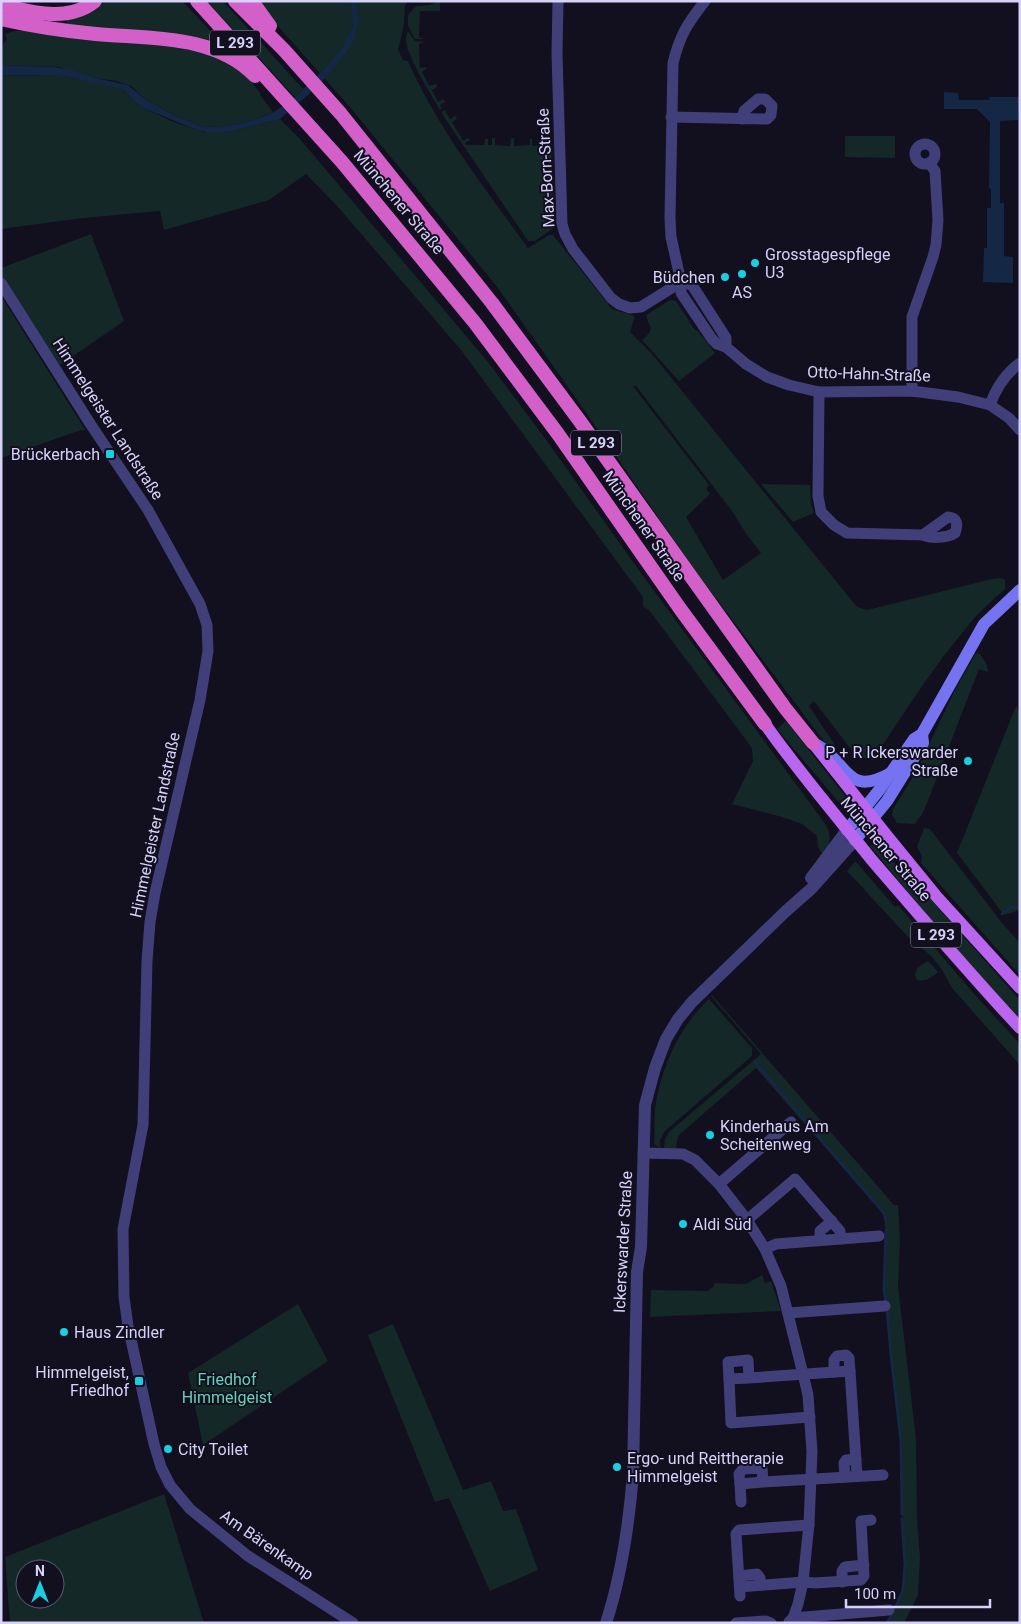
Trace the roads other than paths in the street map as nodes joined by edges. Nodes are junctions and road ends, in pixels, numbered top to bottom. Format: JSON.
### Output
{"nodes":[{"id":1,"x":26,"y":1,"type":"edge"},
{"id":2,"x":95,"y":1,"type":"edge"},
{"id":3,"x":197,"y":1,"type":"edge"},
{"id":4,"x":235,"y":1,"type":"edge"},
{"id":5,"x":252,"y":1,"type":"edge"},
{"id":6,"x":558,"y":1,"type":"edge"},
{"id":7,"x":705,"y":1,"type":"edge"},
{"id":8,"x":1,"y":5,"type":"edge"},
{"id":9,"x":38,"y":12,"type":"junction"},
{"id":10,"x":1,"y":19,"type":"edge"},
{"id":11,"x":16,"y":22,"type":"junction"},
{"id":12,"x":1,"y":31,"type":"edge"},
{"id":13,"x":284,"y":50,"type":"junction"},
{"id":14,"x":270,"y":87,"type":"junction"},
{"id":15,"x":671,"y":117,"type":"junction"},
{"id":16,"x":742,"y":119,"type":"dead end"},
{"id":17,"x":929,"y":163,"type":"dead end"},
{"id":18,"x":681,"y":282,"type":"junction"},
{"id":19,"x":1,"y":283,"type":"edge"},
{"id":20,"x":1020,"y":363,"type":"edge"},
{"id":21,"x":912,"y":391,"type":"junction"},
{"id":22,"x":819,"y":392,"type":"junction"},
{"id":23,"x":990,"y":405,"type":"junction"},
{"id":24,"x":1020,"y":430,"type":"edge"},
{"id":25,"x":923,"y":535,"type":"dead end"},
{"id":26,"x":1020,"y":590,"type":"edge"},
{"id":27,"x":765,"y":724,"type":"joint"},
{"id":28,"x":922,"y":734,"type":"junction"},
{"id":29,"x":812,"y":743,"type":"junction"},
{"id":30,"x":892,"y":772,"type":"junction"},
{"id":31,"x":869,"y":814,"type":"junction"},
{"id":32,"x":851,"y":835,"type":"junction"},
{"id":33,"x":1020,"y":988,"type":"edge"},
{"id":34,"x":1020,"y":1028,"type":"edge"},
{"id":35,"x":791,"y":1122,"type":"dead end"},
{"id":36,"x":643,"y":1153,"type":"junction"},
{"id":37,"x":719,"y":1184,"type":"junction"},
{"id":38,"x":747,"y":1220,"type":"junction"},
{"id":39,"x":832,"y":1220,"type":"junction"},
{"id":40,"x":879,"y":1236,"type":"dead end"},
{"id":41,"x":841,"y":1239,"type":"junction"},
{"id":42,"x":820,"y":1240,"type":"junction"},
{"id":43,"x":765,"y":1249,"type":"junction"},
{"id":44,"x":886,"y":1306,"type":"dead end"},
{"id":45,"x":788,"y":1313,"type":"junction"},
{"id":46,"x":850,"y":1371,"type":"junction"},
{"id":47,"x":834,"y":1372,"type":"junction"},
{"id":48,"x":803,"y":1374,"type":"junction"},
{"id":49,"x":749,"y":1378,"type":"junction"},
{"id":50,"x":729,"y":1379,"type":"junction"},
{"id":51,"x":810,"y":1416,"type":"junction"},
{"id":52,"x":856,"y":1459,"type":"junction"},
{"id":53,"x":884,"y":1475,"type":"dead end"},
{"id":54,"x":858,"y":1476,"type":"junction"},
{"id":55,"x":845,"y":1477,"type":"junction"},
{"id":56,"x":810,"y":1479,"type":"junction"},
{"id":57,"x":170,"y":1485,"type":"joint"},
{"id":58,"x":741,"y":1502,"type":"dead end"},
{"id":59,"x":871,"y":1520,"type":"dead end"},
{"id":60,"x":809,"y":1525,"type":"junction"},
{"id":61,"x":803,"y":1582,"type":"junction"},
{"id":62,"x":889,"y":1610,"type":"dead end"},
{"id":63,"x":740,"y":1620,"type":"edge"},
{"id":64,"x":791,"y":1621,"type":"edge"},
{"id":65,"x":353,"y":1623,"type":"edge"},
{"id":66,"x":606,"y":1623,"type":"edge"},
{"id":67,"x":770,"y":1623,"type":"edge"},
{"id":68,"x":776,"y":1623,"type":"edge"}],
"edges":[{"from":1,"to":9,"type":"highway"},
{"from":2,"to":9,"type":"highway"},
{"from":3,"to":14,"type":"highway","name":"Münchener Straße","number":"L 293"},
{"from":4,"to":13,"type":"highway","name":"Münchener Straße","number":"L 293"},
{"from":5,"to":13,"type":"highway"},
{"from":6,"to":18,"type":"street","name":"Max-Born-Straße"},
{"from":7,"to":15,"type":"street"},
{"from":8,"to":9,"type":"highway"},
{"from":10,"to":11,"type":"highway"},
{"from":11,"to":12,"type":"highway"},
{"from":11,"to":14,"type":"highway"},
{"from":13,"to":29,"type":"highway","name":"Münchener Straße","number":"L 293"},
{"from":14,"to":27,"type":"highway","name":"Münchener Straße","number":"L 293"},
{"from":15,"to":16,"type":"street"},
{"from":15,"to":18,"type":"street"},
{"from":17,"to":21,"type":"street"},
{"from":18,"to":22,"type":"street","name":"Otto-Hahn-Straße"},
{"from":19,"to":57,"type":"street","name":"Himmelgeister Landstraße"},
{"from":20,"to":23,"type":"street"},
{"from":21,"to":22,"type":"street","name":"Otto-Hahn-Straße"},
{"from":21,"to":23,"type":"street","name":"Otto-Hahn-Straße"},
{"from":22,"to":25,"type":"street"},
{"from":23,"to":24,"type":"street","name":"Otto-Hahn-Straße"},
{"from":26,"to":28,"type":"main road","name":"Ickerswarder Straße"},
{"from":27,"to":32,"type":"main road","name":"Münchener Straße","number":"L 293"},
{"from":28,"to":30,"type":"main road","name":"Ickerswarder Straße"},
{"from":28,"to":31,"type":"main road","name":"Ickerswarder Straße"},
{"from":29,"to":30,"type":"main road"},
{"from":29,"to":31,"type":"main road","name":"Münchener Straße","number":"L 293"},
{"from":30,"to":31,"type":"main road","name":"Ickerswarder Straße"},
{"from":31,"to":32,"type":"main road","name":"Ickerswarder Straße"},
{"from":31,"to":33,"type":"main road","name":"Münchener Straße","number":"L 293"},
{"from":32,"to":34,"type":"main road","name":"Münchener Straße","number":"L 293"},
{"from":32,"to":36,"type":"street","name":"Ickerswarder Straße"},
{"from":35,"to":37,"type":"street"},
{"from":36,"to":37,"type":"street"},
{"from":36,"to":66,"type":"street","name":"Ickerswarder Straße"},
{"from":37,"to":38,"type":"street"},
{"from":38,"to":39,"type":"street"},
{"from":38,"to":43,"type":"street"},
{"from":39,"to":41,"type":"street"},
{"from":39,"to":42,"type":"street"},
{"from":40,"to":41,"type":"street"},
{"from":41,"to":42,"type":"street"},
{"from":42,"to":43,"type":"street"},
{"from":43,"to":45,"type":"street"},
{"from":44,"to":45,"type":"street"},
{"from":45,"to":48,"type":"street"},
{"from":46,"to":47,"type":"street"},
{"from":46,"to":47,"type":"street"},
{"from":46,"to":52,"type":"street"},
{"from":47,"to":48,"type":"street"},
{"from":48,"to":49,"type":"street"},
{"from":48,"to":51,"type":"street"},
{"from":49,"to":50,"type":"street"},
{"from":49,"to":50,"type":"street"},
{"from":50,"to":51,"type":"street"},
{"from":51,"to":56,"type":"street"},
{"from":52,"to":54,"type":"street"},
{"from":52,"to":55,"type":"street"},
{"from":53,"to":54,"type":"street"},
{"from":54,"to":55,"type":"street"},
{"from":55,"to":56,"type":"street"},
{"from":56,"to":58,"type":"street"},
{"from":56,"to":60,"type":"street"},
{"from":57,"to":65,"type":"street","name":"Am Bärenkamp"},
{"from":59,"to":61,"type":"street"},
{"from":60,"to":61,"type":"street"},
{"from":60,"to":61,"type":"street"},
{"from":61,"to":64,"type":"street"},
{"from":62,"to":64,"type":"street"},
{"from":63,"to":67,"type":"street"},
{"from":64,"to":68,"type":"street"}]}
